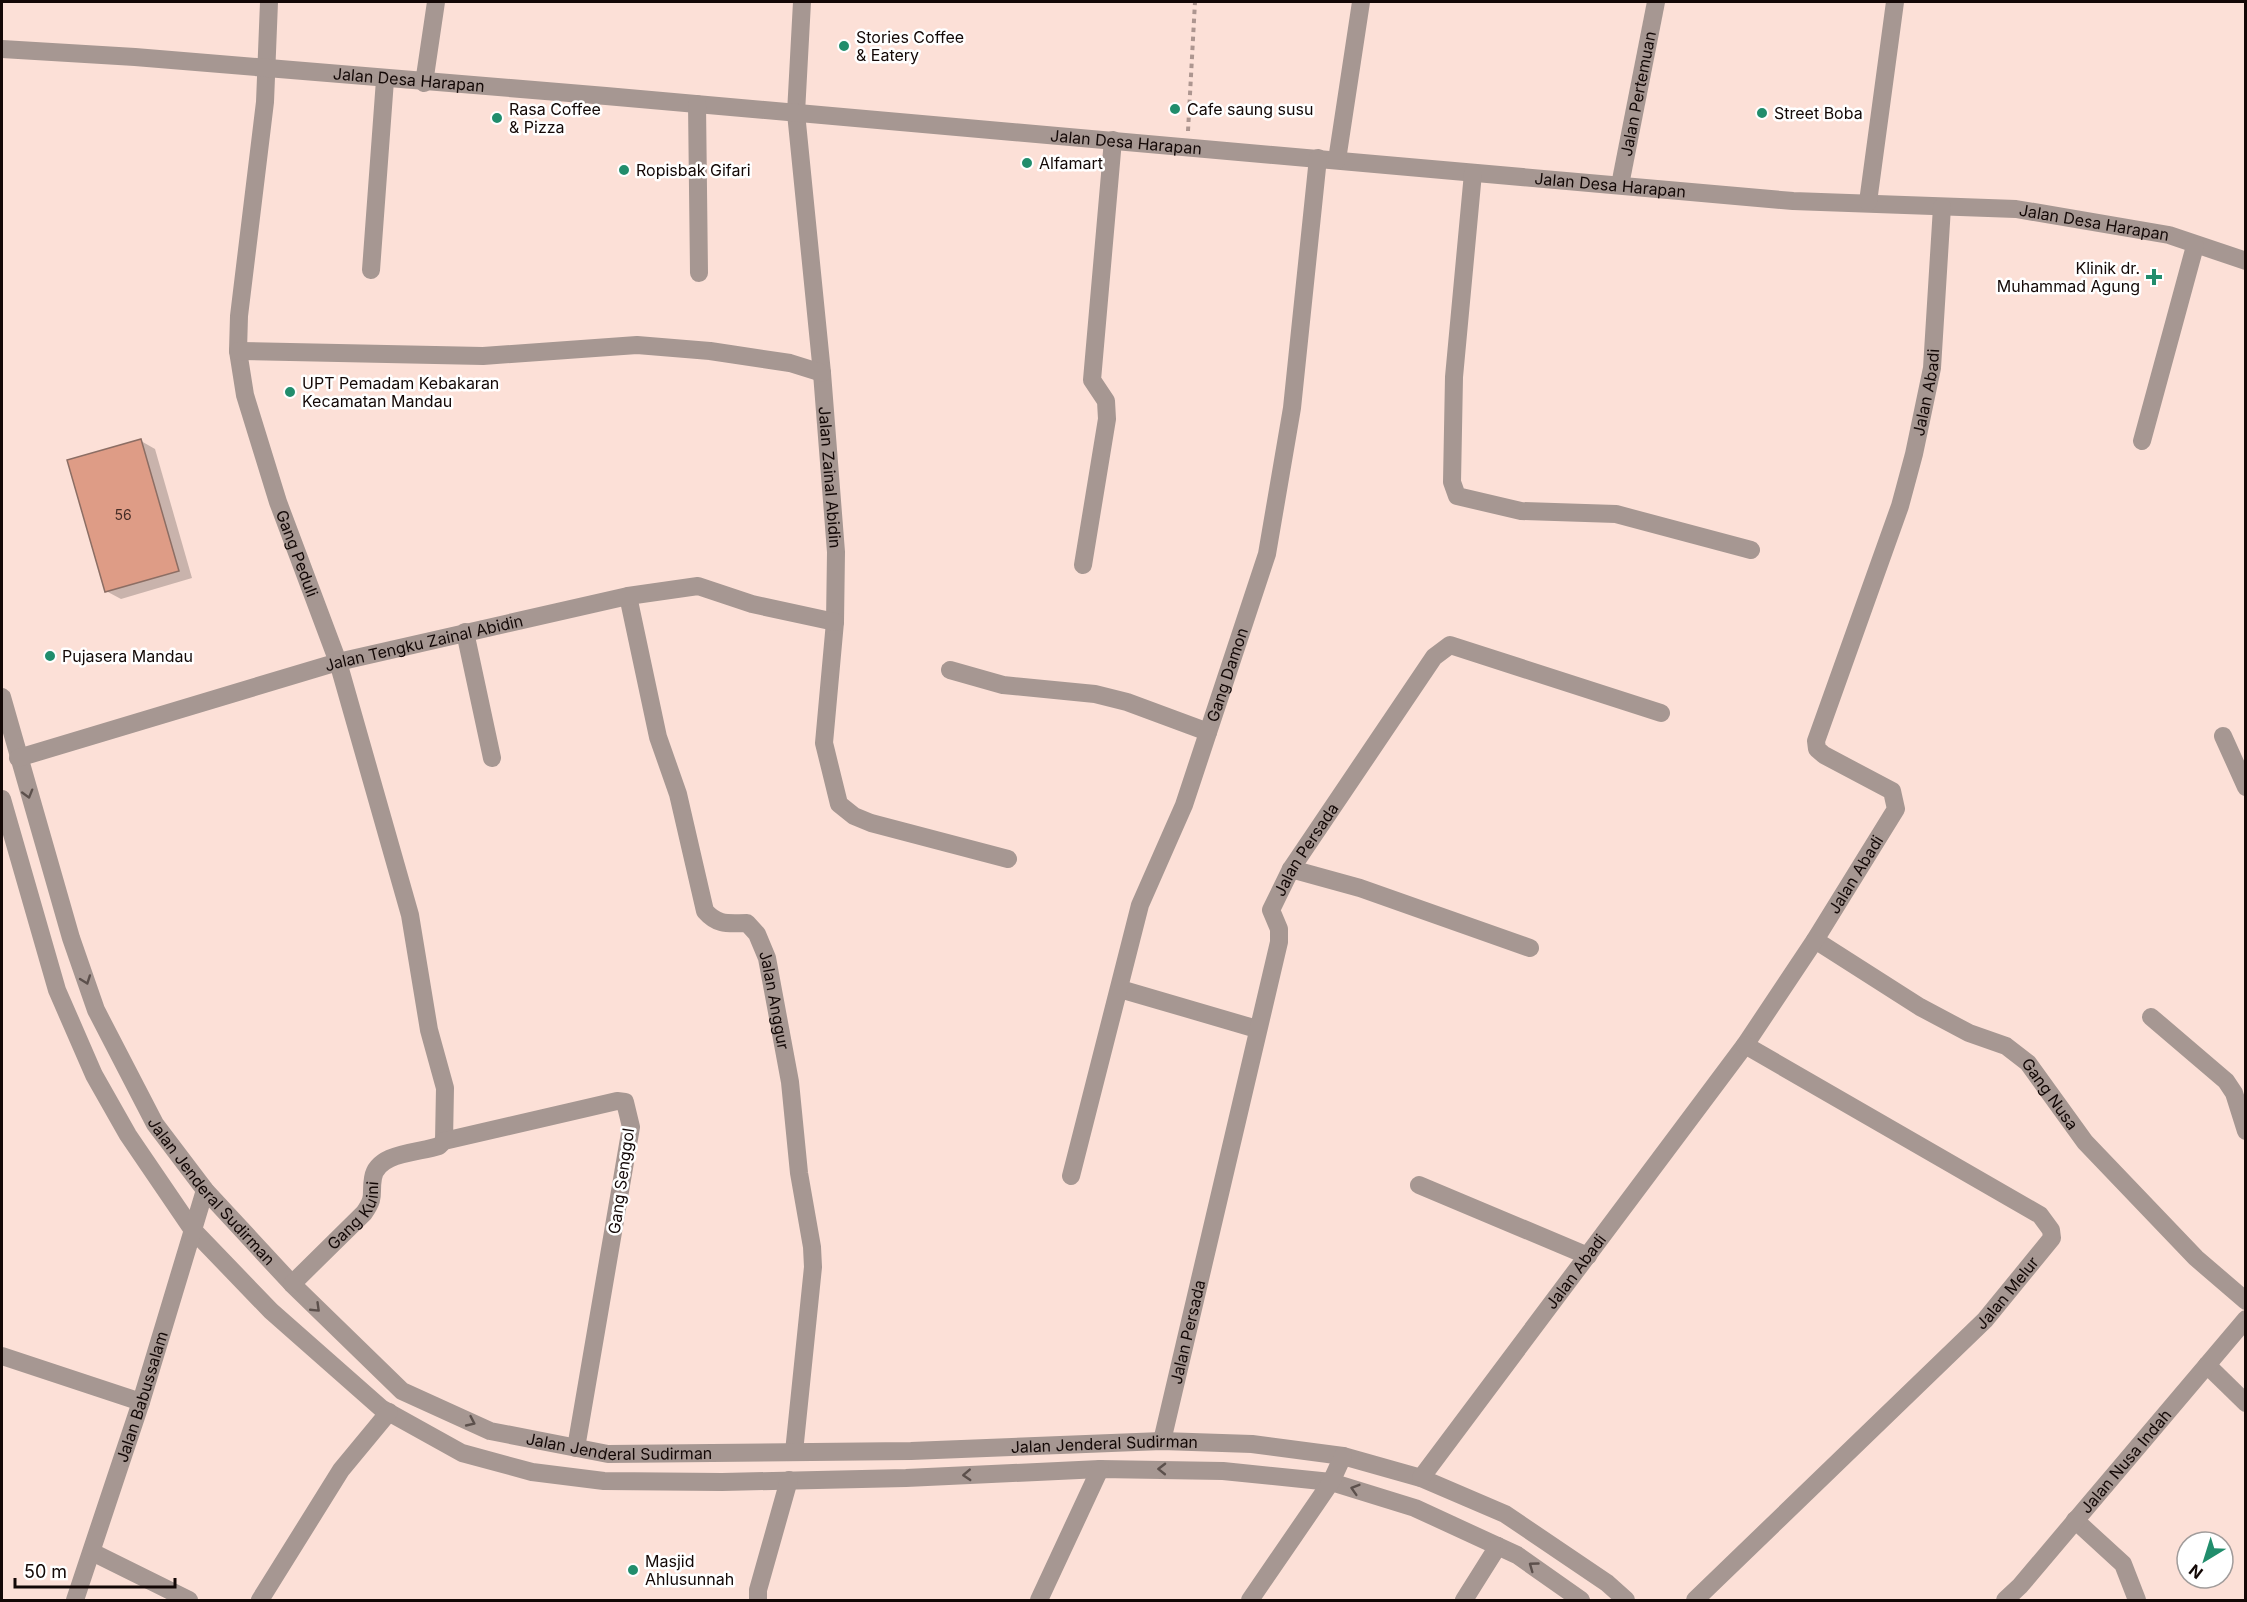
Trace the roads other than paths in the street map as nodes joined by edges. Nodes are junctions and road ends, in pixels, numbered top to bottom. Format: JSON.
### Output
{"nodes":[{"id":1,"x":269,"y":2,"type":"edge"},
{"id":2,"x":436,"y":2,"type":"edge"},
{"id":3,"x":802,"y":2,"type":"edge"},
{"id":4,"x":1361,"y":2,"type":"edge"},
{"id":5,"x":1656,"y":2,"type":"edge"},
{"id":6,"x":1895,"y":2,"type":"edge"},
{"id":7,"x":2,"y":49,"type":"edge"},
{"id":8,"x":266,"y":69,"type":"junction"},
{"id":9,"x":385,"y":80,"type":"junction"},
{"id":10,"x":424,"y":83,"type":"junction"},
{"id":11,"x":697,"y":104,"type":"junction"},
{"id":12,"x":796,"y":113,"type":"junction"},
{"id":13,"x":1113,"y":140,"type":"junction"},
{"id":14,"x":1318,"y":158,"type":"junction"},
{"id":15,"x":1337,"y":160,"type":"junction"},
{"id":16,"x":1473,"y":173,"type":"junction"},
{"id":17,"x":1620,"y":185,"type":"junction"},
{"id":18,"x":1868,"y":202,"type":"junction"},
{"id":19,"x":1942,"y":207,"type":"junction"},
{"id":20,"x":2195,"y":246,"type":"junction"},
{"id":21,"x":2246,"y":261,"type":"edge"},
{"id":22,"x":371,"y":270,"type":"dead end"},
{"id":23,"x":699,"y":273,"type":"dead end"},
{"id":24,"x":238,"y":351,"type":"junction"},
{"id":25,"x":822,"y":373,"type":"junction"},
{"id":26,"x":2142,"y":441,"type":"dead end"},
{"id":27,"x":1751,"y":550,"type":"dead end"},
{"id":28,"x":1083,"y":565,"type":"dead end"},
{"id":29,"x":627,"y":596,"type":"junction"},
{"id":30,"x":835,"y":622,"type":"junction"},
{"id":31,"x":465,"y":632,"type":"junction"},
{"id":32,"x":338,"y":662,"type":"junction"},
{"id":33,"x":950,"y":670,"type":"dead end"},
{"id":34,"x":2,"y":697,"type":"edge"},
{"id":35,"x":1661,"y":713,"type":"dead end"},
{"id":36,"x":1208,"y":732,"type":"junction"},
{"id":37,"x":2223,"y":736,"type":"dead end"},
{"id":38,"x":18,"y":758,"type":"junction"},
{"id":39,"x":492,"y":758,"type":"dead end"},
{"id":40,"x":2246,"y":786,"type":"edge"},
{"id":41,"x":2,"y":799,"type":"edge"},
{"id":42,"x":1008,"y":859,"type":"dead end"},
{"id":43,"x":1291,"y":869,"type":"junction"},
{"id":44,"x":1815,"y":940,"type":"junction"},
{"id":45,"x":1530,"y":948,"type":"dead end"},
{"id":46,"x":1120,"y":988,"type":"junction"},
{"id":47,"x":2151,"y":1017,"type":"dead end"},
{"id":48,"x":1257,"y":1029,"type":"junction"},
{"id":49,"x":1745,"y":1045,"type":"junction"},
{"id":50,"x":2246,"y":1131,"type":"edge"},
{"id":51,"x":444,"y":1141,"type":"junction"},
{"id":52,"x":1071,"y":1176,"type":"dead end"},
{"id":53,"x":1419,"y":1185,"type":"dead end"},
{"id":54,"x":205,"y":1190,"type":"junction"},
{"id":55,"x":192,"y":1229,"type":"junction"},
{"id":56,"x":1588,"y":1256,"type":"junction"},
{"id":57,"x":292,"y":1284,"type":"junction"},
{"id":58,"x":2246,"y":1301,"type":"edge"},
{"id":59,"x":2246,"y":1318,"type":"edge"},
{"id":60,"x":2,"y":1356,"type":"edge"},
{"id":61,"x":2207,"y":1365,"type":"junction"},
{"id":62,"x":141,"y":1402,"type":"junction"},
{"id":63,"x":2246,"y":1403,"type":"edge"},
{"id":64,"x":389,"y":1412,"type":"junction"},
{"id":65,"x":1162,"y":1441,"type":"junction"},
{"id":66,"x":576,"y":1448,"type":"junction"},
{"id":67,"x":794,"y":1452,"type":"junction"},
{"id":68,"x":1343,"y":1456,"type":"junction"},
{"id":69,"x":1100,"y":1468,"type":"junction"},
{"id":70,"x":1421,"y":1478,"type":"junction"},
{"id":71,"x":789,"y":1480,"type":"junction"},
{"id":72,"x":1331,"y":1482,"type":"junction"},
{"id":73,"x":2074,"y":1520,"type":"junction"},
{"id":74,"x":1498,"y":1546,"type":"junction"},
{"id":75,"x":92,"y":1552,"type":"junction"},
{"id":76,"x":75,"y":1600,"type":"edge"},
{"id":77,"x":189,"y":1600,"type":"edge"},
{"id":78,"x":260,"y":1600,"type":"edge"},
{"id":79,"x":758,"y":1600,"type":"edge"},
{"id":80,"x":1039,"y":1600,"type":"edge"},
{"id":81,"x":1250,"y":1600,"type":"edge"},
{"id":82,"x":1464,"y":1600,"type":"edge"},
{"id":83,"x":1581,"y":1600,"type":"edge"},
{"id":84,"x":1626,"y":1600,"type":"edge"},
{"id":85,"x":1695,"y":1600,"type":"edge"},
{"id":86,"x":2005,"y":1600,"type":"edge"},
{"id":87,"x":2137,"y":1600,"type":"edge"}],
"edges":[{"from":1,"to":8,"type":"street","name":"Gang Peduli"},
{"from":2,"to":10,"type":"street"},
{"from":3,"to":12,"type":"street","name":"Jalan Zainal Abidin"},
{"from":4,"to":15,"type":"street"},
{"from":5,"to":17,"type":"street","name":"Jalan Pertemuan"},
{"from":6,"to":18,"type":"street"},
{"from":7,"to":8,"type":"street","name":"Jalan Desa Harapan"},
{"from":8,"to":9,"type":"street","name":"Jalan Desa Harapan"},
{"from":8,"to":24,"type":"street","name":"Gang Peduli"},
{"from":9,"to":10,"type":"street","name":"Jalan Desa Harapan"},
{"from":9,"to":22,"type":"street"},
{"from":10,"to":11,"type":"street","name":"Jalan Desa Harapan"},
{"from":11,"to":12,"type":"street","name":"Jalan Desa Harapan"},
{"from":11,"to":23,"type":"street"},
{"from":12,"to":13,"type":"street","name":"Jalan Desa Harapan"},
{"from":12,"to":25,"type":"street","name":"Jalan Zainal Abidin"},
{"from":13,"to":14,"type":"street","name":"Jalan Desa Harapan"},
{"from":13,"to":28,"type":"street"},
{"from":14,"to":15,"type":"street","name":"Jalan Desa Harapan"},
{"from":14,"to":36,"type":"street","name":"Gang Damon"},
{"from":15,"to":16,"type":"street","name":"Jalan Desa Harapan"},
{"from":16,"to":17,"type":"street","name":"Jalan Desa Harapan"},
{"from":16,"to":27,"type":"street"},
{"from":17,"to":18,"type":"street","name":"Jalan Desa Harapan"},
{"from":18,"to":19,"type":"street","name":"Jalan Desa Harapan"},
{"from":19,"to":20,"type":"street","name":"Jalan Desa Harapan"},
{"from":19,"to":44,"type":"street","name":"Jalan Abadi"},
{"from":20,"to":21,"type":"street","name":"Jalan Desa Harapan"},
{"from":20,"to":26,"type":"street"},
{"from":24,"to":25,"type":"street"},
{"from":24,"to":32,"type":"street","name":"Gang Peduli"},
{"from":25,"to":30,"type":"street","name":"Jalan Zainal Abidin"},
{"from":29,"to":30,"type":"street","name":"Jalan Tengku Zainal Abidin"},
{"from":29,"to":31,"type":"street","name":"Jalan Tengku Zainal Abidin"},
{"from":29,"to":67,"type":"street","name":"Jalan Anggur"},
{"from":30,"to":42,"type":"street","name":"Jalan Zainal Abidin"},
{"from":31,"to":32,"type":"street","name":"Jalan Tengku Zainal Abidin"},
{"from":31,"to":39,"type":"street"},
{"from":32,"to":38,"type":"street","name":"Jalan Tengku Zainal Abidin"},
{"from":32,"to":51,"type":"street","name":"Gang Peduli"},
{"from":33,"to":36,"type":"street"},
{"from":34,"to":38,"type":"street","name":"Jalan Jenderal Sudirman"},
{"from":35,"to":43,"type":"street","name":"Jalan Persada"},
{"from":36,"to":46,"type":"street","name":"Gang Damon"},
{"from":37,"to":40,"type":"street"},
{"from":38,"to":54,"type":"street","name":"Jalan Jenderal Sudirman","one_way":true},
{"from":41,"to":55,"type":"street","name":"Jalan Jenderal Sudirman"},
{"from":43,"to":45,"type":"street"},
{"from":43,"to":48,"type":"street","name":"Jalan Persada"},
{"from":44,"to":49,"type":"street","name":"Jalan Abadi"},
{"from":44,"to":58,"type":"street","name":"Gang Nusa"},
{"from":46,"to":48,"type":"street"},
{"from":46,"to":52,"type":"street","name":"Gang Damon"},
{"from":47,"to":50,"type":"street"},
{"from":48,"to":65,"type":"street","name":"Jalan Persada"},
{"from":49,"to":56,"type":"street","name":"Jalan Abadi"},
{"from":49,"to":85,"type":"street","name":"Jalan Melur"},
{"from":51,"to":57,"type":"street","name":"Gang Kuini"},
{"from":51,"to":66,"type":"street","name":"Gang Senggol"},
{"from":53,"to":56,"type":"street"},
{"from":54,"to":55,"type":"street","name":"Jalan Babussalam"},
{"from":54,"to":57,"type":"street","name":"Jalan Jenderal Sudirman"},
{"from":55,"to":62,"type":"street","name":"Jalan Babussalam"},
{"from":55,"to":64,"type":"street","name":"Jalan Jenderal Sudirman"},
{"from":56,"to":70,"type":"street","name":"Jalan Abadi"},
{"from":57,"to":66,"type":"street","name":"Jalan Jenderal Sudirman","one_way":true},
{"from":59,"to":61,"type":"street","name":"Jalan Nusa Indah"},
{"from":60,"to":62,"type":"street"},
{"from":61,"to":63,"type":"street"},
{"from":61,"to":73,"type":"street","name":"Jalan Nusa Indah"},
{"from":62,"to":75,"type":"street","name":"Jalan Babussalam"},
{"from":64,"to":71,"type":"street","name":"Jalan Jenderal Sudirman"},
{"from":64,"to":78,"type":"street"},
{"from":65,"to":67,"type":"street","name":"Jalan Jenderal Sudirman"},
{"from":65,"to":68,"type":"street","name":"Jalan Jenderal Sudirman"},
{"from":66,"to":67,"type":"street","name":"Jalan Jenderal Sudirman"},
{"from":68,"to":70,"type":"street","name":"Jalan Jenderal Sudirman"},
{"from":68,"to":72,"type":"street"},
{"from":69,"to":71,"type":"street","name":"Jalan Jenderal Sudirman","one_way":true},
{"from":72,"to":69,"type":"street","name":"Jalan Jenderal Sudirman","one_way":true},
{"from":69,"to":80,"type":"street"},
{"from":70,"to":84,"type":"street","name":"Jalan Jenderal Sudirman"},
{"from":71,"to":79,"type":"street"},
{"from":74,"to":72,"type":"street","name":"Jalan Jenderal Sudirman","one_way":true},
{"from":72,"to":81,"type":"street"},
{"from":73,"to":86,"type":"street","name":"Jalan Nusa Indah"},
{"from":73,"to":87,"type":"street"},
{"from":74,"to":82,"type":"street"},
{"from":83,"to":74,"type":"street","name":"Jalan Jenderal Sudirman","one_way":true},
{"from":75,"to":76,"type":"street","name":"Jalan Babussalam"},
{"from":75,"to":77,"type":"street"}]}
